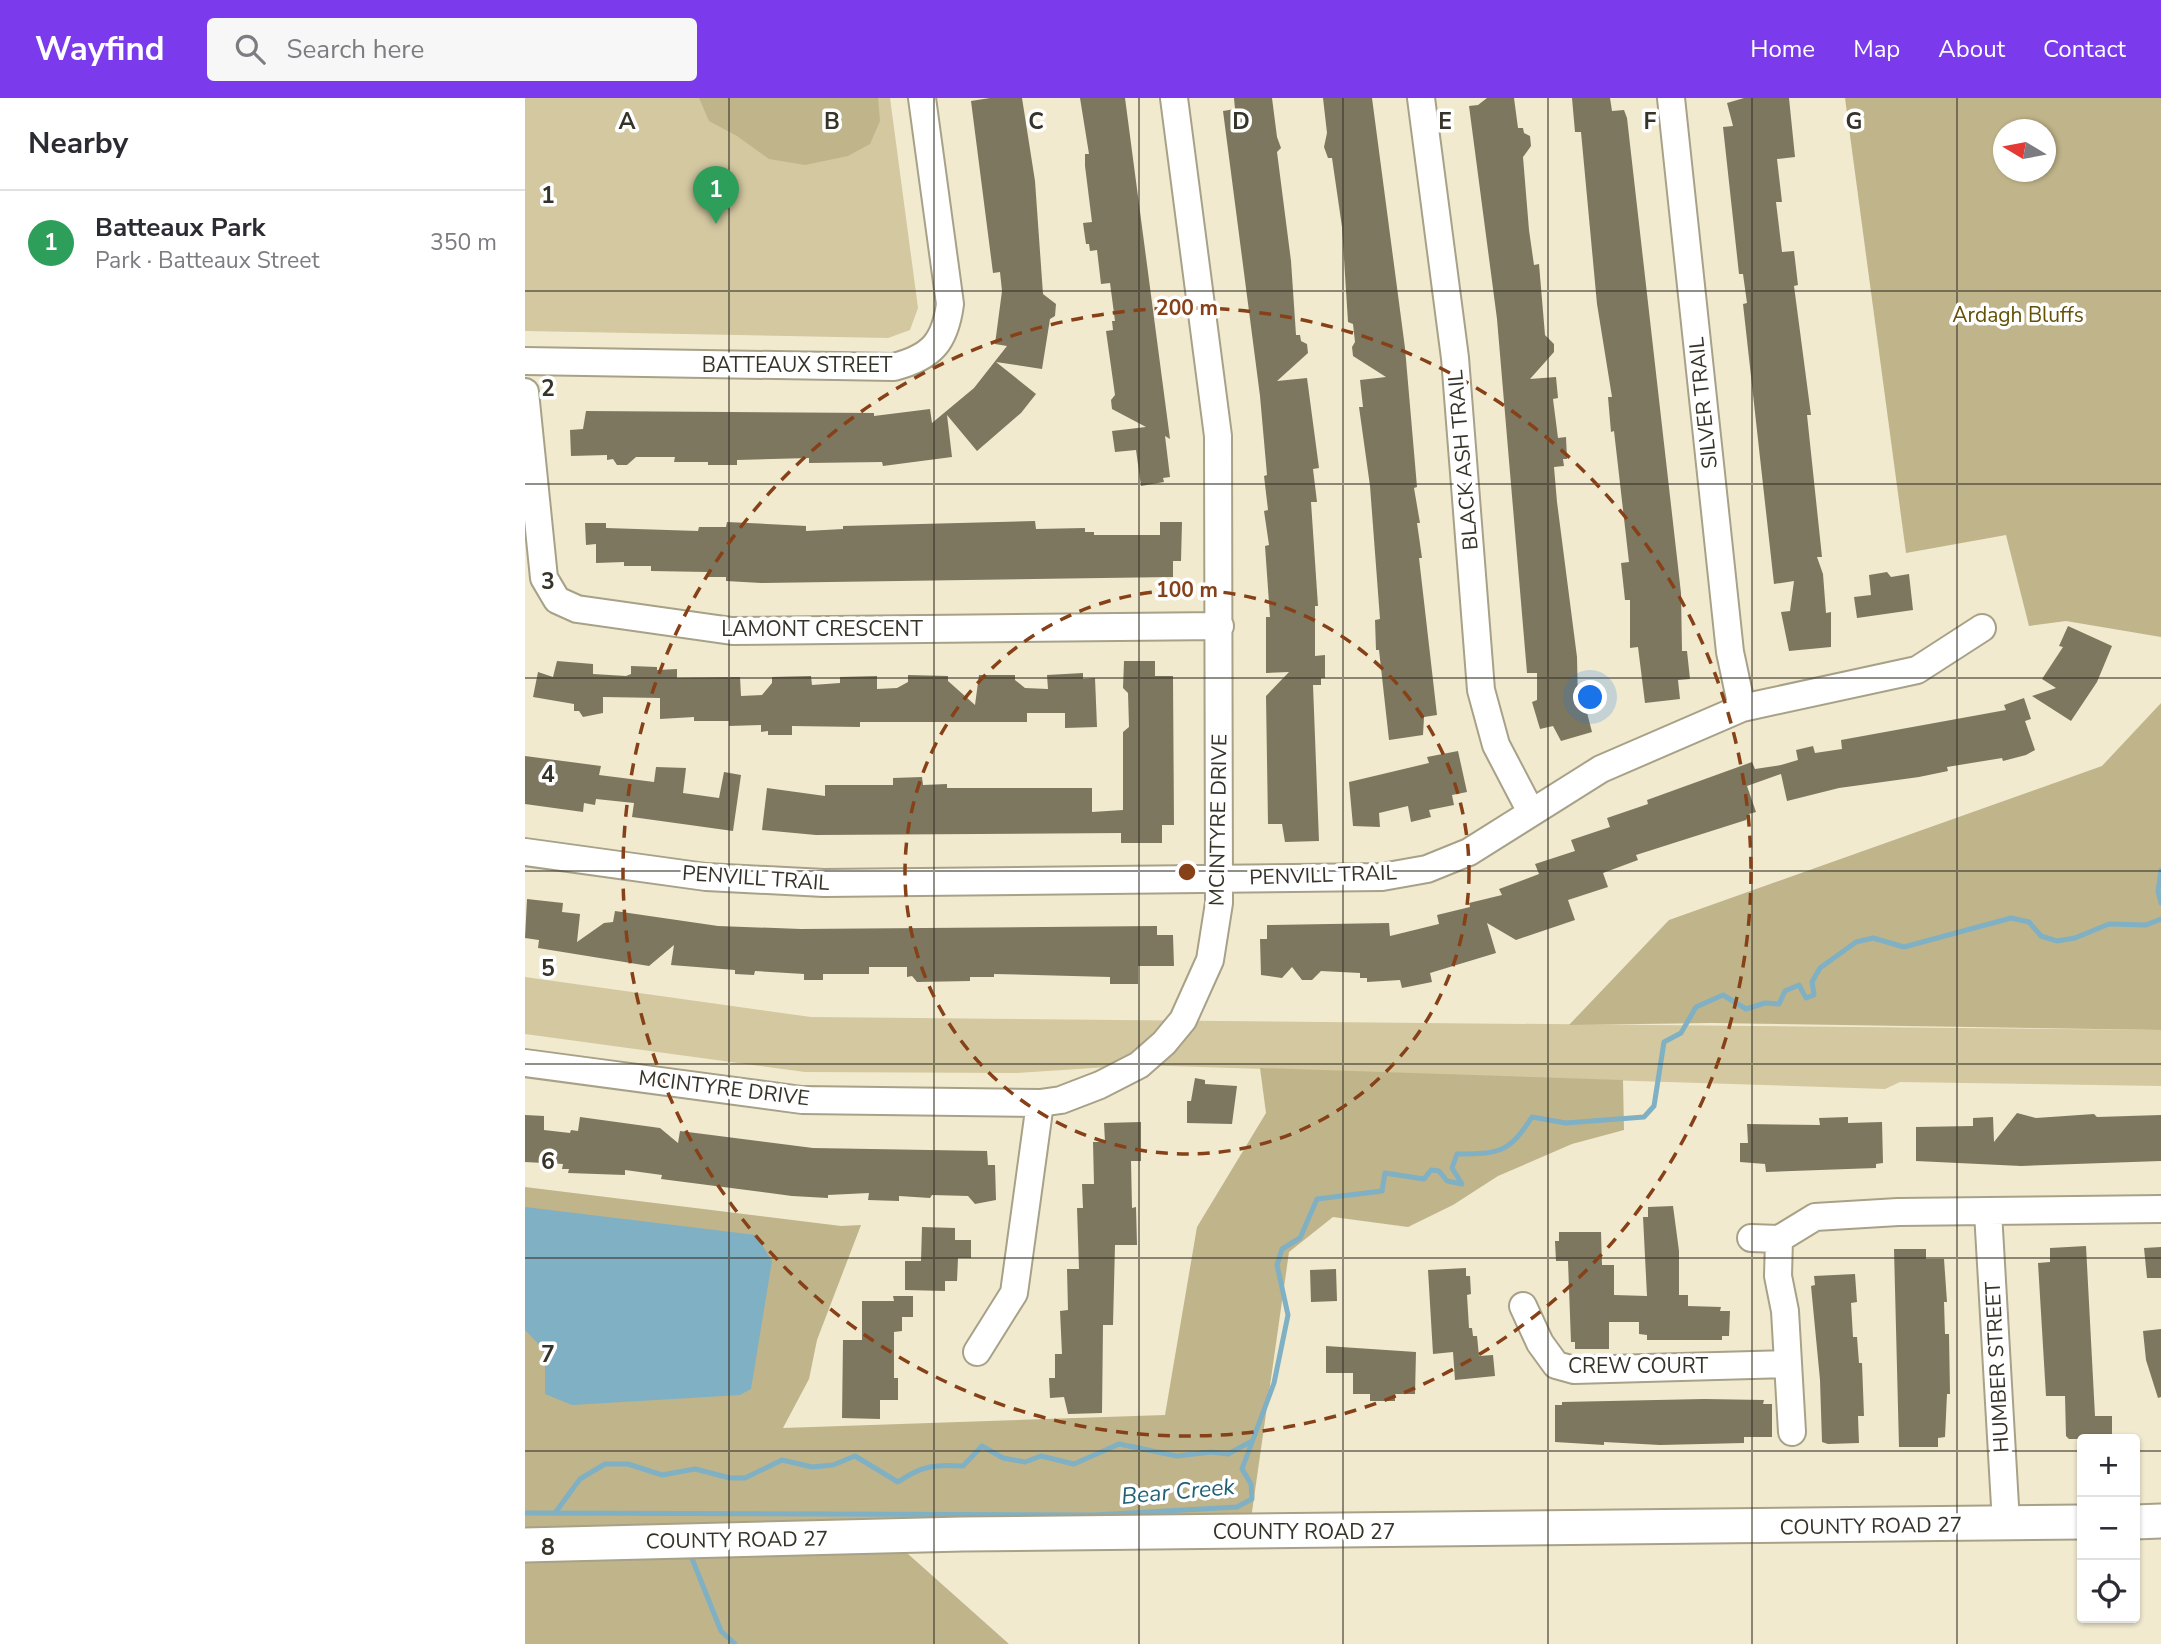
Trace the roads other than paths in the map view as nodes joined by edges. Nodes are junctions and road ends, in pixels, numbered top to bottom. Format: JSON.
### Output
{"nodes":[{"id":1,"x":922,"y":98,"type":"edge"},
{"id":2,"x":1174,"y":98,"type":"edge"},
{"id":3,"x":1421,"y":98,"type":"edge"},
{"id":4,"x":1671,"y":98,"type":"edge"},
{"id":5,"x":525,"y":361,"type":"edge"},
{"id":6,"x":525,"y":392,"type":"edge"},
{"id":7,"x":1220,"y":626,"type":"junction"},
{"id":8,"x":1982,"y":628,"type":"dead end"},
{"id":9,"x":1742,"y":708,"type":"junction"},
{"id":10,"x":1531,"y":812,"type":"junction"},
{"id":11,"x":525,"y":852,"type":"edge"},
{"id":12,"x":1220,"y":877,"type":"junction"},
{"id":13,"x":525,"y":1062,"type":"edge"},
{"id":14,"x":1040,"y":1103,"type":"junction"},
{"id":15,"x":2161,"y":1209,"type":"edge"},
{"id":16,"x":1988,"y":1212,"type":"junction"},
{"id":17,"x":1751,"y":1238,"type":"dead end"},
{"id":18,"x":1779,"y":1239,"type":"junction"},
{"id":19,"x":1523,"y":1306,"type":"dead end"},
{"id":20,"x":977,"y":1352,"type":"dead end"},
{"id":21,"x":1788,"y":1364,"type":"junction"},
{"id":22,"x":1792,"y":1432,"type":"dead end"},
{"id":23,"x":2161,"y":1521,"type":"edge"},
{"id":24,"x":2077,"y":1522,"type":"edge"},
{"id":25,"x":2140,"y":1522,"type":"edge"},
{"id":26,"x":2006,"y":1523,"type":"junction"},
{"id":27,"x":525,"y":1545,"type":"edge"}],
"edges":[{"from":1,"to":5,"type":"street","name":"BATTEAUX STREET"},
{"from":2,"to":7,"type":"street","name":"MCINTYRE DRIVE"},
{"from":3,"to":10,"type":"street","name":"BLACK ASH TRAIL"},
{"from":4,"to":9,"type":"street","name":"SILVER TRAIL"},
{"from":6,"to":7,"type":"street","name":"LAMONT CRESCENT"},
{"from":7,"to":12,"type":"street","name":"MCINTYRE DRIVE"},
{"from":8,"to":9,"type":"street","name":"PENVILL TRAIL"},
{"from":9,"to":10,"type":"street","name":"PENVILL TRAIL"},
{"from":10,"to":12,"type":"street","name":"PENVILL TRAIL"},
{"from":11,"to":12,"type":"street","name":"PENVILL TRAIL"},
{"from":12,"to":14,"type":"street","name":"MCINTYRE DRIVE"},
{"from":13,"to":14,"type":"street","name":"MCINTYRE DRIVE"},
{"from":14,"to":20,"type":"street"},
{"from":15,"to":16,"type":"street"},
{"from":16,"to":18,"type":"street"},
{"from":16,"to":26,"type":"street","name":"HUMBER STREET"},
{"from":17,"to":18,"type":"street"},
{"from":18,"to":21,"type":"street"},
{"from":19,"to":21,"type":"street","name":"CREW COURT"},
{"from":21,"to":22,"type":"street"},
{"from":23,"to":25,"type":"main road"},
{"from":24,"to":26,"type":"main road","name":"COUNTY ROAD 27"},
{"from":26,"to":27,"type":"main road","name":"COUNTY ROAD 27"}]}
